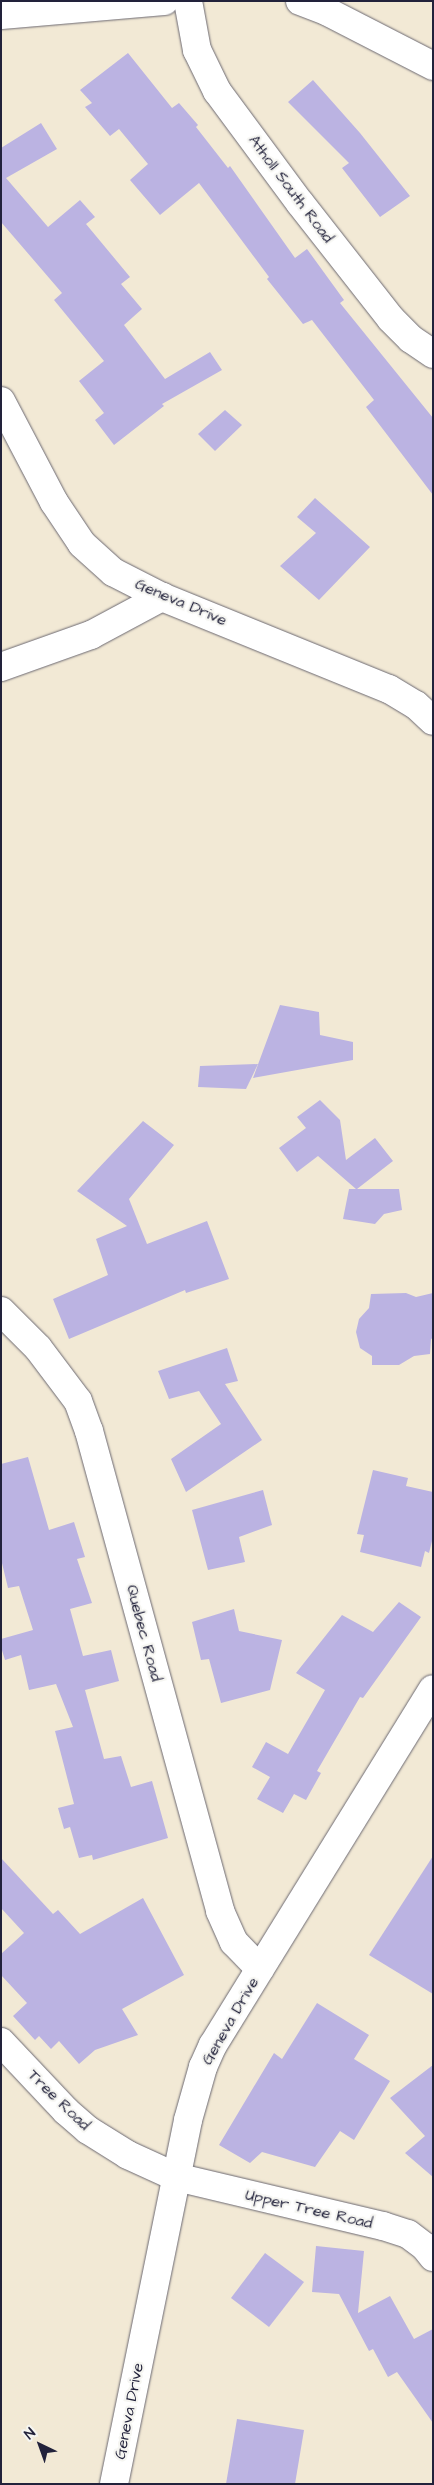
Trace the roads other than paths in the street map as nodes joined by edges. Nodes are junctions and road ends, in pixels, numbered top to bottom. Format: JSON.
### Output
{"nodes":[{"id":1,"x":164,"y":1,"type":"edge"},
{"id":2,"x":188,"y":1,"type":"edge"},
{"id":3,"x":300,"y":1,"type":"edge"},
{"id":4,"x":1,"y":15,"type":"edge"},
{"id":5,"x":433,"y":66,"type":"edge"},
{"id":6,"x":433,"y":354,"type":"edge"},
{"id":7,"x":1,"y":401,"type":"edge"},
{"id":8,"x":162,"y":597,"type":"junction"},
{"id":9,"x":1,"y":667,"type":"edge"},
{"id":10,"x":433,"y":721,"type":"edge"},
{"id":11,"x":1,"y":1311,"type":"edge"},
{"id":12,"x":433,"y":1689,"type":"edge"},
{"id":13,"x":260,"y":1969,"type":"junction"},
{"id":14,"x":1,"y":2042,"type":"edge"},
{"id":15,"x":176,"y":2177,"type":"junction"},
{"id":16,"x":433,"y":2257,"type":"edge"},
{"id":17,"x":114,"y":2484,"type":"edge"}],
"edges":[{"from":1,"to":4,"type":"street"},
{"from":2,"to":6,"type":"street","name":"Atholl South Road"},
{"from":3,"to":5,"type":"street"},
{"from":7,"to":8,"type":"street","name":"Geneva Drive"},
{"from":8,"to":9,"type":"street"},
{"from":8,"to":10,"type":"street","name":"Geneva Drive"},
{"from":11,"to":13,"type":"street","name":"Quebec Road"},
{"from":12,"to":13,"type":"street","name":"Geneva Drive"},
{"from":13,"to":15,"type":"street","name":"Geneva Drive"},
{"from":14,"to":15,"type":"street","name":"Tree Road"},
{"from":15,"to":16,"type":"street","name":"Upper Tree Road"},
{"from":15,"to":17,"type":"street","name":"Geneva Drive"}]}
